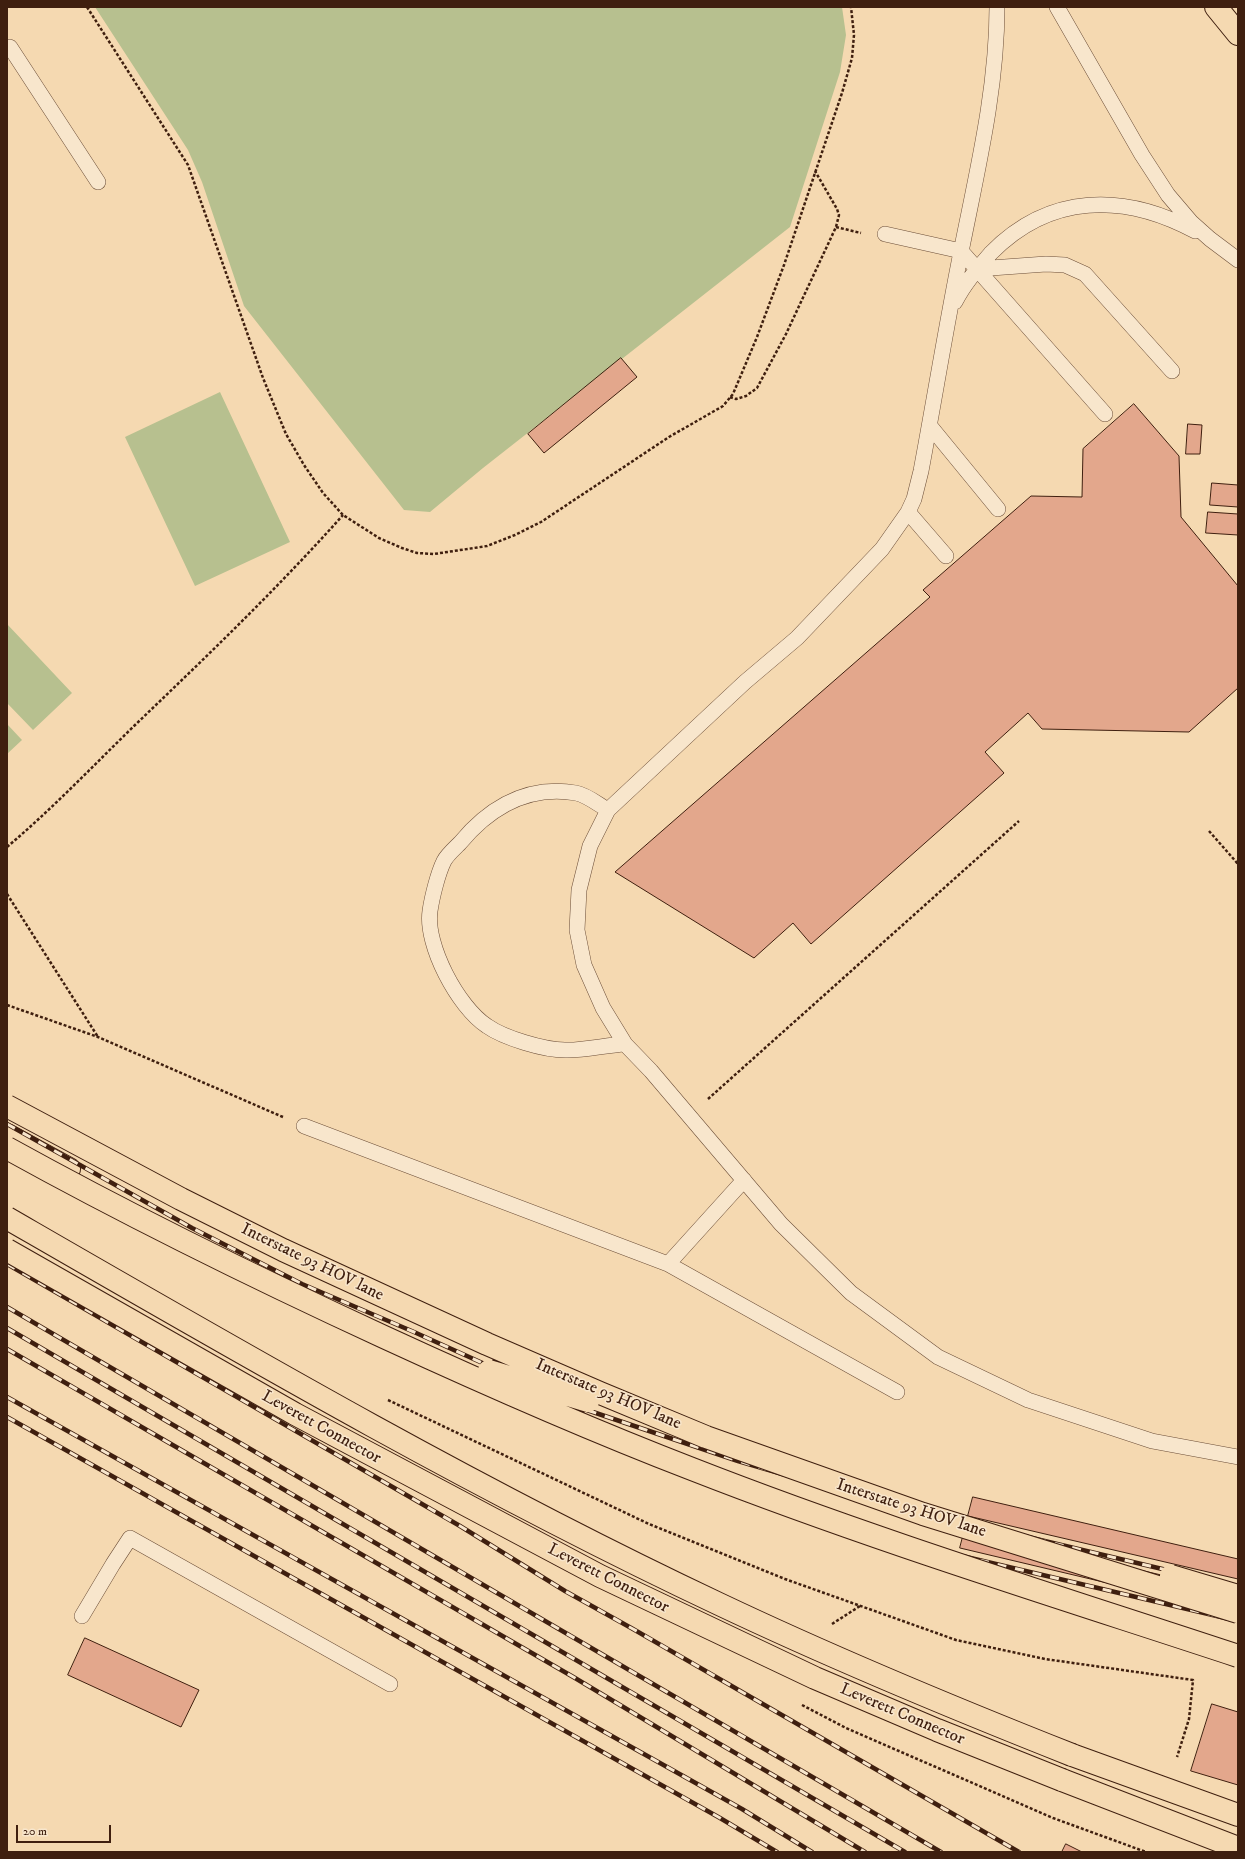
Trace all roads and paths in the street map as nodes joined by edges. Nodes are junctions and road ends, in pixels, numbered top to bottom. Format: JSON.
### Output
{"nodes":[{"id":1,"x":87,"y":7,"type":"edge"},
{"id":2,"x":851,"y":7,"type":"edge"},
{"id":3,"x":997,"y":7,"type":"edge"},
{"id":4,"x":1057,"y":7,"type":"edge"},
{"id":5,"x":1216,"y":7,"type":"edge"},
{"id":6,"x":1223,"y":7,"type":"edge"},
{"id":7,"x":1238,"y":23,"type":"edge"},
{"id":8,"x":1238,"y":34,"type":"edge"},
{"id":9,"x":8,"y":47,"type":"edge"},
{"id":10,"x":815,"y":171,"type":"junction"},
{"id":11,"x":98,"y":182,"type":"dead end"},
{"id":12,"x":885,"y":234,"type":"dead end"},
{"id":13,"x":1210,"y":239,"type":"junction"},
{"id":14,"x":961,"y":251,"type":"junction"},
{"id":15,"x":1238,"y":260,"type":"edge"},
{"id":16,"x":977,"y":269,"type":"junction"},
{"id":17,"x":950,"y":312,"type":"junction"},
{"id":18,"x":1172,"y":371,"type":"dead end"},
{"id":19,"x":730,"y":397,"type":"junction"},
{"id":20,"x":1104,"y":414,"type":"dead end"},
{"id":21,"x":930,"y":426,"type":"junction"},
{"id":22,"x":998,"y":509,"type":"dead end"},
{"id":23,"x":908,"y":512,"type":"junction"},
{"id":24,"x":343,"y":515,"type":"junction"},
{"id":25,"x":946,"y":556,"type":"dead end"},
{"id":26,"x":608,"y":810,"type":"junction"},
{"id":27,"x":1019,"y":821,"type":"dead end"},
{"id":28,"x":1208,"y":831,"type":"dead end"},
{"id":29,"x":7,"y":847,"type":"edge"},
{"id":30,"x":1238,"y":864,"type":"edge"},
{"id":31,"x":7,"y":894,"type":"edge"},
{"id":32,"x":7,"y":1005,"type":"edge"},
{"id":33,"x":98,"y":1037,"type":"junction"},
{"id":34,"x":625,"y":1044,"type":"junction"},
{"id":35,"x":7,"y":1106,"type":"edge"},
{"id":36,"x":689,"y":1116,"type":"junction"},
{"id":37,"x":304,"y":1126,"type":"joint"},
{"id":38,"x":7,"y":1135,"type":"edge"},
{"id":39,"x":7,"y":1148,"type":"edge"},
{"id":40,"x":744,"y":1180,"type":"junction"},
{"id":41,"x":7,"y":1218,"type":"edge"},
{"id":42,"x":7,"y":1250,"type":"edge"},
{"id":43,"x":668,"y":1264,"type":"junction"},
{"id":44,"x":476,"y":1368,"type":"junction"},
{"id":45,"x":897,"y":1392,"type":"dead end"},
{"id":46,"x":383,"y":1398,"type":"dead end"},
{"id":47,"x":1238,"y":1457,"type":"edge"},
{"id":48,"x":1238,"y":1596,"type":"edge"},
{"id":49,"x":1238,"y":1612,"type":"edge"},
{"id":50,"x":82,"y":1616,"type":"dead end"},
{"id":51,"x":1238,"y":1645,"type":"edge"},
{"id":52,"x":1238,"y":1656,"type":"edge"},
{"id":53,"x":390,"y":1684,"type":"dead end"},
{"id":54,"x":1177,"y":1757,"type":"dead end"},
{"id":55,"x":1238,"y":1814,"type":"edge"},
{"id":56,"x":1238,"y":1848,"type":"edge"}],
"edges":[{"from":1,"to":24,"type":"path"},
{"from":2,"to":10,"type":"path"},
{"from":3,"to":14,"type":"lane"},
{"from":4,"to":13,"type":"lane"},
{"from":5,"to":8,"type":"main road"},
{"from":6,"to":7,"type":"main road"},
{"from":9,"to":11,"type":"lane"},
{"from":10,"to":19,"type":"path"},
{"from":10,"to":19,"type":"path"},
{"from":12,"to":14,"type":"lane"},
{"from":13,"to":15,"type":"lane"},
{"from":13,"to":16,"type":"lane"},
{"from":14,"to":16,"type":"lane"},
{"from":14,"to":17,"type":"lane"},
{"from":16,"to":17,"type":"lane"},
{"from":16,"to":18,"type":"lane"},
{"from":16,"to":20,"type":"lane"},
{"from":17,"to":21,"type":"lane"},
{"from":19,"to":24,"type":"path"},
{"from":21,"to":22,"type":"lane"},
{"from":21,"to":23,"type":"lane"},
{"from":23,"to":25,"type":"lane"},
{"from":23,"to":26,"type":"lane"},
{"from":24,"to":29,"type":"path"},
{"from":26,"to":34,"type":"lane"},
{"from":26,"to":34,"type":"lane"},
{"from":27,"to":36,"type":"path"},
{"from":28,"to":30,"type":"path"},
{"from":31,"to":33,"type":"path"},
{"from":32,"to":33,"type":"path"},
{"from":33,"to":37,"type":"path"},
{"from":34,"to":36,"type":"lane"},
{"from":35,"to":49,"type":"main road","name":"Interstate 93 HOV lane","bridge":true},
{"from":36,"to":40,"type":"lane"},
{"from":37,"to":43,"type":"lane"},
{"from":38,"to":44,"type":"main road"},
{"from":39,"to":52,"type":"main road","bridge":true},
{"from":40,"to":43,"type":"lane"},
{"from":40,"to":47,"type":"lane"},
{"from":41,"to":55,"type":"main road","name":"Leverett Connector","bridge":true},
{"from":42,"to":56,"type":"main road","name":"Leverett Connector","bridge":true},
{"from":43,"to":45,"type":"lane"},
{"from":44,"to":48,"type":"main road","bridge":true},
{"from":44,"to":51,"type":"main road"},
{"from":46,"to":54,"type":"path"},
{"from":50,"to":53,"type":"lane"}]}
